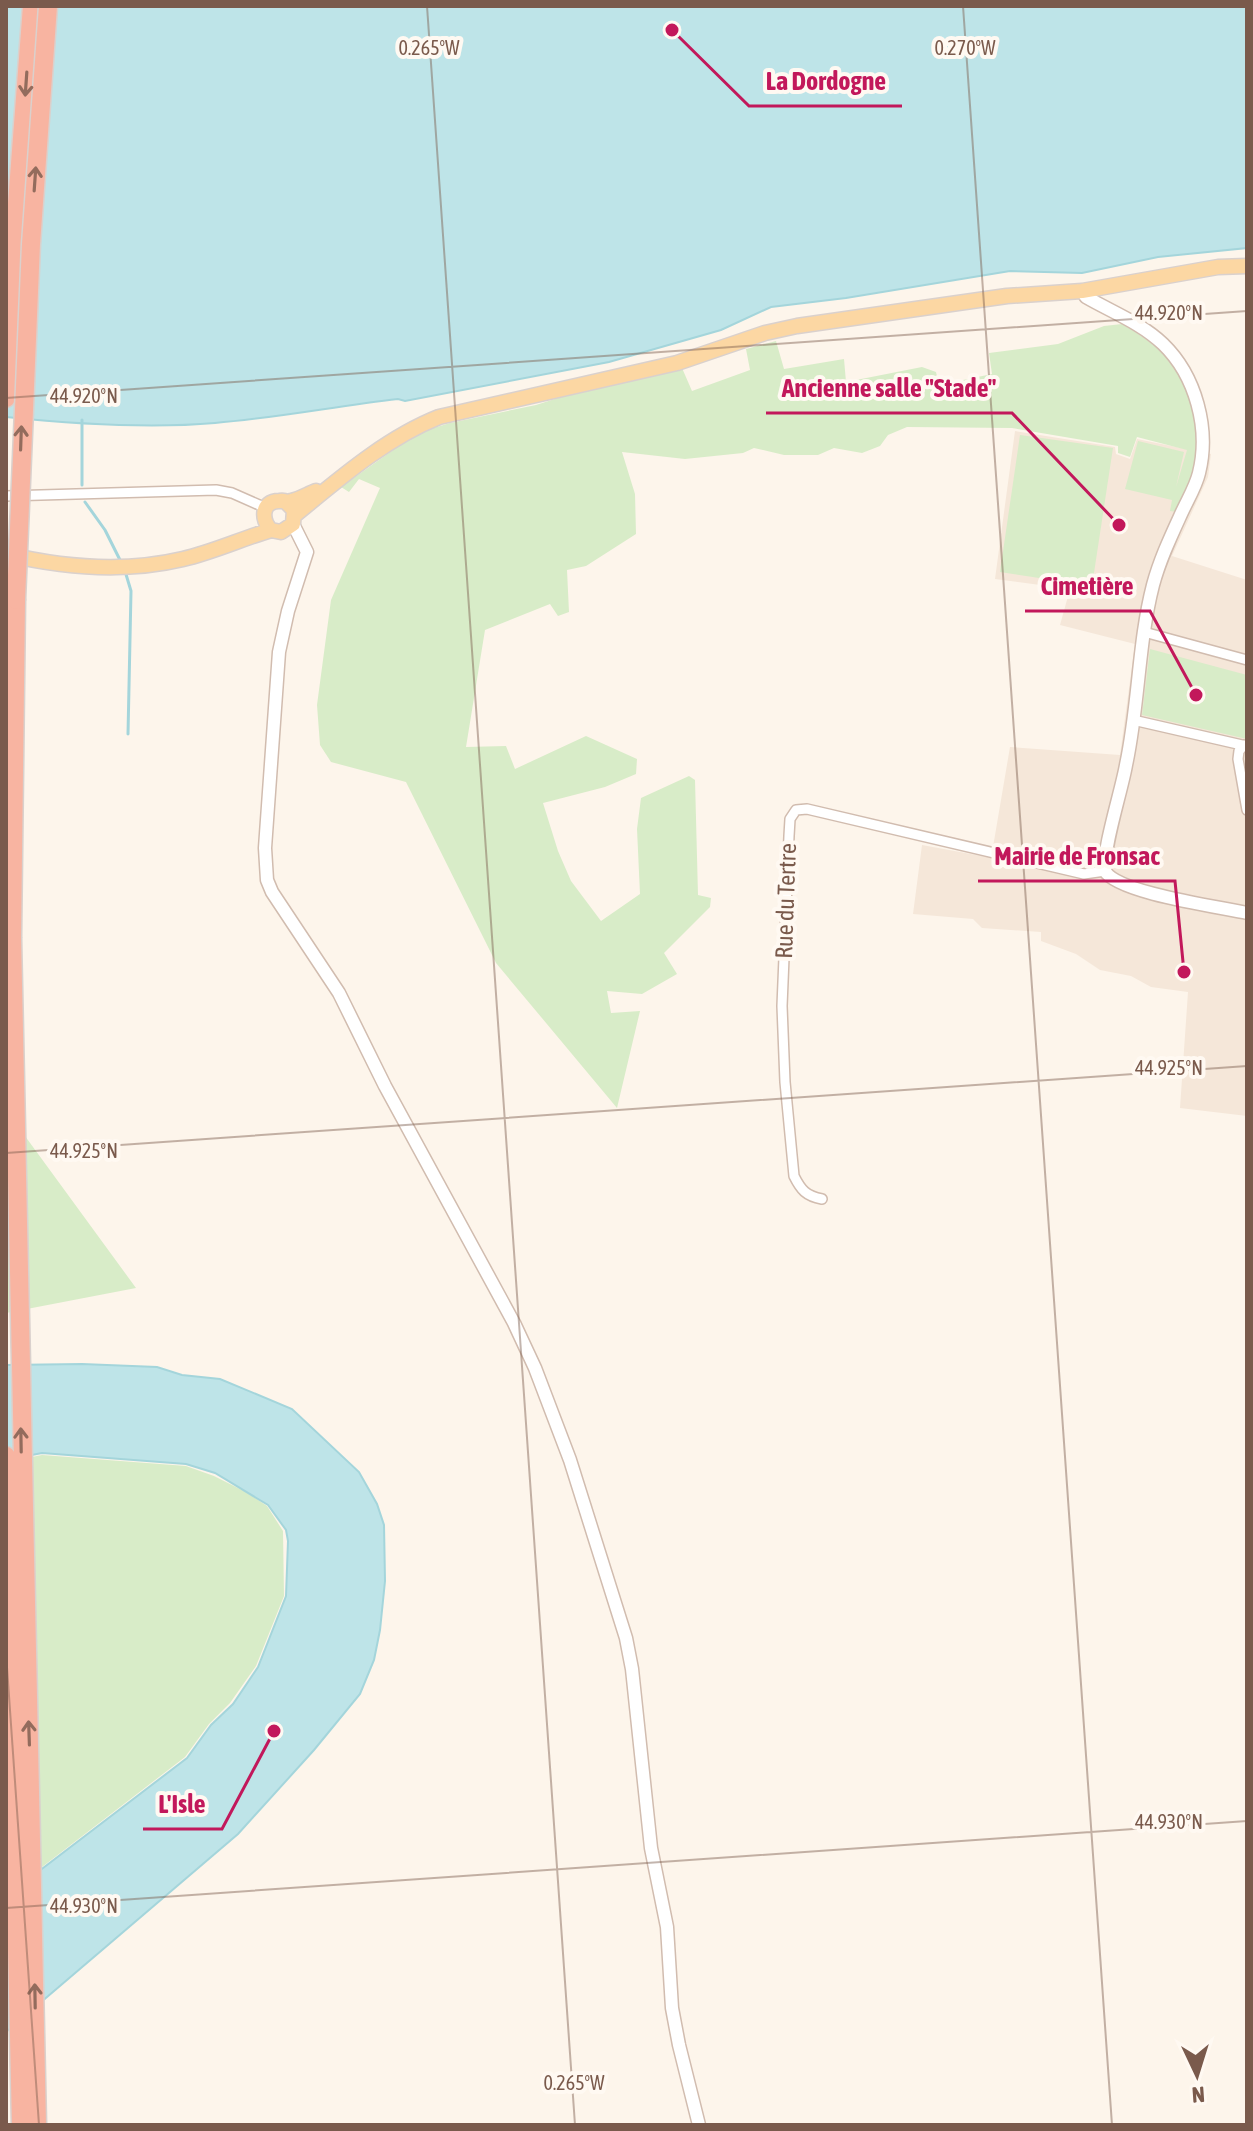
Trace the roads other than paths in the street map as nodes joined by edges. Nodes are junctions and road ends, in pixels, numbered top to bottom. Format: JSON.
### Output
{"nodes":[{"id":1,"x":32,"y":6,"type":"edge"},
{"id":2,"x":48,"y":6,"type":"edge"},
{"id":3,"x":1247,"y":266,"type":"edge"},
{"id":4,"x":1082,"y":291,"type":"junction"},
{"id":5,"x":6,"y":398,"type":"edge"},
{"id":6,"x":6,"y":496,"type":"edge"},
{"id":7,"x":265,"y":511,"type":"junction"},
{"id":8,"x":286,"y":521,"type":"junction"},
{"id":9,"x":228,"y":543,"type":"junction"},
{"id":10,"x":6,"y":554,"type":"edge"},
{"id":11,"x":1144,"y":632,"type":"junction"},
{"id":12,"x":1247,"y":660,"type":"edge"},
{"id":13,"x":1133,"y":720,"type":"junction"},
{"id":14,"x":1244,"y":745,"type":"edge"},
{"id":15,"x":1247,"y":810,"type":"edge"},
{"id":16,"x":1105,"y":871,"type":"junction"},
{"id":17,"x":1247,"y":913,"type":"edge"},
{"id":18,"x":822,"y":1199,"type":"dead end"},
{"id":19,"x":6,"y":1456,"type":"edge"},
{"id":20,"x":15,"y":1518,"type":"edge"},
{"id":21,"x":21,"y":2125,"type":"edge"},
{"id":22,"x":37,"y":2125,"type":"edge"},
{"id":23,"x":699,"y":2125,"type":"edge"}],
"edges":[{"from":1,"to":5,"type":"highway","one_way":true},
{"from":20,"to":2,"type":"highway","one_way":true,"bridge":true},
{"from":3,"to":4,"type":"main road"},
{"from":4,"to":8,"type":"main road"},
{"from":4,"to":11,"type":"street"},
{"from":6,"to":7,"type":"street"},
{"from":7,"to":8,"type":"main road"},
{"from":7,"to":8,"type":"main road"},
{"from":7,"to":9,"type":"main road"},
{"from":8,"to":9,"type":"main road"},
{"from":8,"to":23,"type":"street"},
{"from":9,"to":10,"type":"main road"},
{"from":11,"to":12,"type":"street"},
{"from":11,"to":13,"type":"street"},
{"from":13,"to":14,"type":"street"},
{"from":13,"to":16,"type":"street"},
{"from":14,"to":15,"type":"street"},
{"from":16,"to":17,"type":"street"},
{"from":16,"to":18,"type":"street","name":"Rue du Tertre"},
{"from":19,"to":20,"type":"highway"},
{"from":20,"to":21,"type":"highway"},
{"from":22,"to":20,"type":"highway","one_way":true}]}
